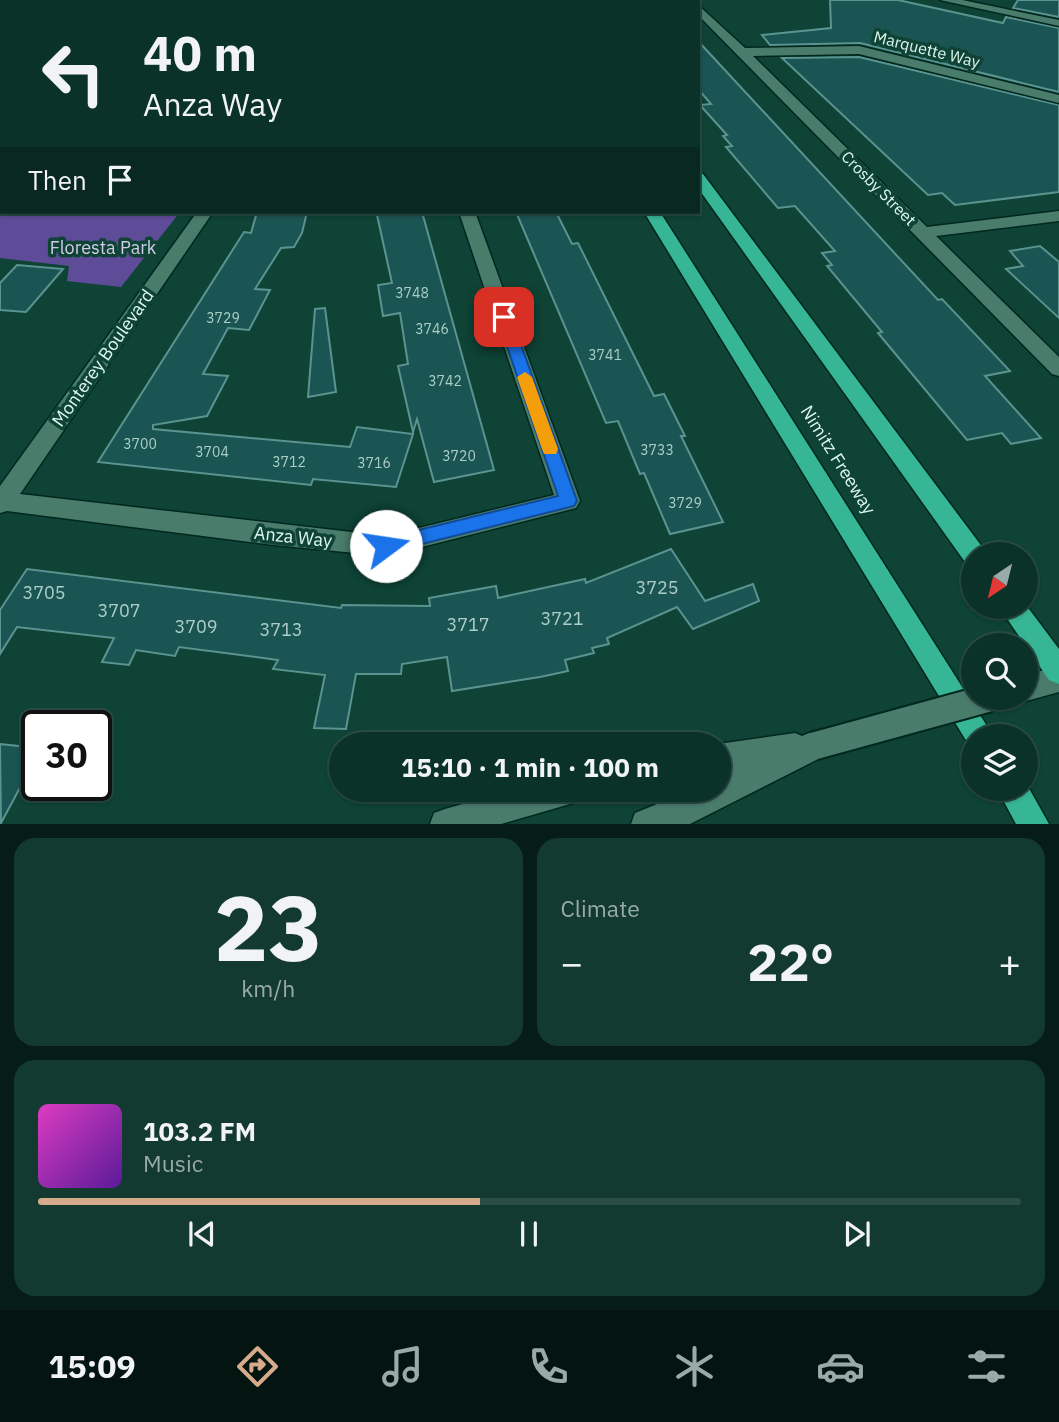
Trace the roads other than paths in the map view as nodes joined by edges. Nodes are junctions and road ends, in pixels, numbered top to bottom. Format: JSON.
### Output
{"nodes":[{"id":1,"x":946,"y":0,"type":"edge"},
{"id":2,"x":970,"y":2,"type":"edge"},
{"id":3,"x":700,"y":10,"type":"edge"},
{"id":4,"x":1059,"y":23,"type":"edge"},
{"id":5,"x":743,"y":52,"type":"junction"},
{"id":6,"x":1059,"y":99,"type":"edge"},
{"id":7,"x":700,"y":180,"type":"edge"},
{"id":8,"x":204,"y":214,"type":"edge"},
{"id":9,"x":468,"y":214,"type":"edge"},
{"id":10,"x":653,"y":214,"type":"edge"},
{"id":11,"x":1059,"y":216,"type":"edge"},
{"id":12,"x":923,"y":233,"type":"junction"},
{"id":13,"x":1059,"y":369,"type":"edge"},
{"id":14,"x":1,"y":502,"type":"edge"},
{"id":15,"x":965,"y":542,"type":"edge"},
{"id":16,"x":1022,"y":620,"type":"edge"},
{"id":17,"x":1059,"y":671,"type":"edge"},
{"id":18,"x":1059,"y":679,"type":"edge"},
{"id":19,"x":1038,"y":685,"type":"edge"},
{"id":20,"x":961,"y":706,"type":"edge"},
{"id":21,"x":972,"y":724,"type":"edge"},
{"id":22,"x":814,"y":746,"type":"junction"},
{"id":23,"x":731,"y":756,"type":"edge"},
{"id":24,"x":1020,"y":801,"type":"edge"},
{"id":25,"x":524,"y":802,"type":"edge"},
{"id":26,"x":445,"y":824,"type":"edge"},
{"id":27,"x":646,"y":824,"type":"edge"},
{"id":28,"x":1034,"y":824,"type":"edge"}],
"edges":[{"from":1,"to":2,"type":"street"},
{"from":2,"to":4,"type":"street"},
{"from":3,"to":5,"type":"street","name":"Crosby Street"},
{"from":5,"to":6,"type":"street","name":"Marquette Way"},
{"from":5,"to":12,"type":"street","name":"Crosby Street"},
{"from":7,"to":15,"type":"highway"},
{"from":8,"to":14,"type":"street","name":"Monterey Boulevard"},
{"from":9,"to":14,"type":"street","name":"Anza Way"},
{"from":10,"to":21,"type":"highway","name":"Nimitz Freeway"},
{"from":11,"to":12,"type":"street"},
{"from":12,"to":13,"type":"street","name":"Crosby Street"},
{"from":16,"to":17,"type":"highway"},
{"from":18,"to":19,"type":"street"},
{"from":20,"to":22,"type":"street","bridge":true},
{"from":22,"to":23,"type":"street"},
{"from":22,"to":27,"type":"street"},
{"from":24,"to":28,"type":"highway"},
{"from":25,"to":26,"type":"street"}]}
